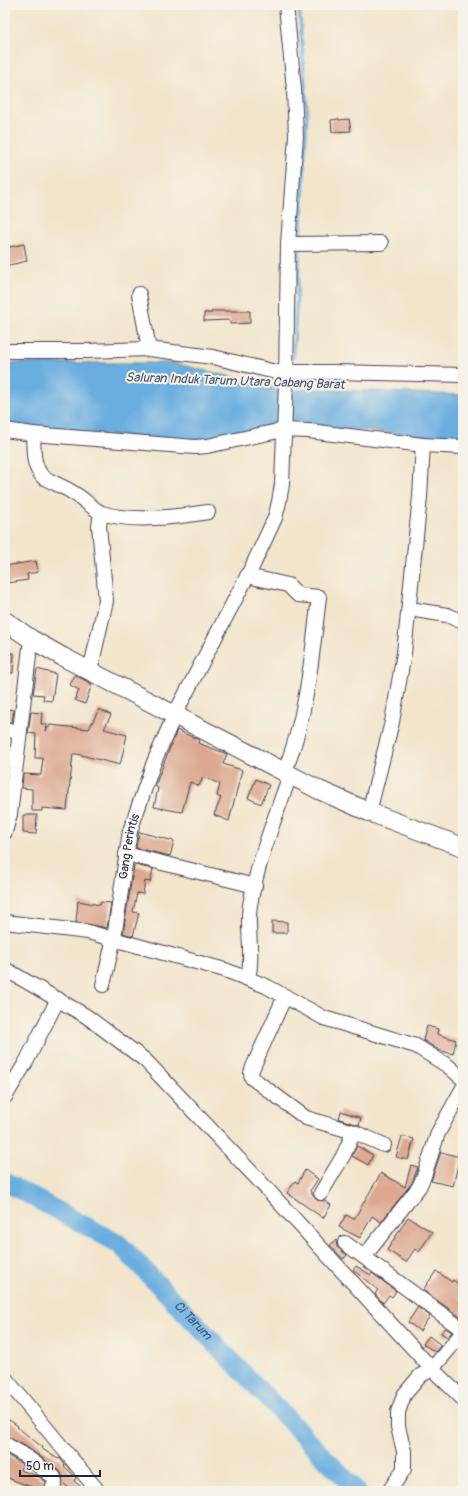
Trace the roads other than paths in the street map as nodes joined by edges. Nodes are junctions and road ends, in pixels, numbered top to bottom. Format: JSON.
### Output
{"nodes":[{"id":1,"x":286,"y":5,"type":"edge"},
{"id":2,"x":297,"y":244,"type":"junction"},
{"id":3,"x":381,"y":244,"type":"dead end"},
{"id":4,"x":139,"y":294,"type":"dead end"},
{"id":5,"x":149,"y":349,"type":"junction"},
{"id":6,"x":5,"y":351,"type":"edge"},
{"id":7,"x":463,"y":375,"type":"edge"},
{"id":8,"x":286,"y":378,"type":"junction"},
{"id":9,"x":284,"y":424,"type":"junction"},
{"id":10,"x":5,"y":430,"type":"edge"},
{"id":11,"x":33,"y":434,"type":"junction"},
{"id":12,"x":423,"y":445,"type":"junction"},
{"id":13,"x":463,"y":447,"type":"edge"},
{"id":14,"x":208,"y":512,"type":"dead end"},
{"id":15,"x":101,"y":513,"type":"junction"},
{"id":16,"x":247,"y":576,"type":"junction"},
{"id":17,"x":409,"y":609,"type":"junction"},
{"id":18,"x":5,"y":621,"type":"edge"},
{"id":19,"x":463,"y":622,"type":"edge"},
{"id":20,"x":31,"y":639,"type":"junction"},
{"id":21,"x":90,"y":671,"type":"junction"},
{"id":22,"x":175,"y":714,"type":"junction"},
{"id":23,"x":12,"y":730,"type":"edge"},
{"id":24,"x":287,"y":774,"type":"junction"},
{"id":25,"x":369,"y":812,"type":"junction"},
{"id":26,"x":5,"y":832,"type":"edge"},
{"id":27,"x":463,"y":847,"type":"edge"},
{"id":28,"x":126,"y":854,"type":"junction"},
{"id":29,"x":255,"y":886,"type":"junction"},
{"id":30,"x":5,"y":922,"type":"edge"},
{"id":31,"x":114,"y":938,"type":"junction"},
{"id":32,"x":5,"y":969,"type":"edge"},
{"id":33,"x":248,"y":978,"type":"junction"},
{"id":34,"x":102,"y":985,"type":"dead end"},
{"id":35,"x":286,"y":996,"type":"junction"},
{"id":36,"x":58,"y":999,"type":"junction"},
{"id":37,"x":463,"y":1079,"type":"edge"},
{"id":38,"x":463,"y":1088,"type":"edge"},
{"id":39,"x":5,"y":1097,"type":"edge"},
{"id":40,"x":354,"y":1132,"type":"junction"},
{"id":41,"x":384,"y":1145,"type":"dead end"},
{"id":42,"x":321,"y":1193,"type":"dead end"},
{"id":43,"x":345,"y":1243,"type":"dead end"},
{"id":44,"x":364,"y":1257,"type":"junction"},
{"id":45,"x":463,"y":1331,"type":"edge"},
{"id":46,"x":432,"y":1369,"type":"junction"},
{"id":47,"x":5,"y":1378,"type":"edge"},
{"id":48,"x":463,"y":1399,"type":"edge"},
{"id":49,"x":5,"y":1444,"type":"edge"},
{"id":50,"x":53,"y":1490,"type":"edge"},
{"id":51,"x":390,"y":1490,"type":"dead end"},
{"id":52,"x":98,"y":1491,"type":"edge"}],
"edges":[{"from":1,"to":2,"type":"street","name":"Gang Perintis"},
{"from":2,"to":3,"type":"street"},
{"from":2,"to":8,"type":"street","name":"Gang Perintis"},
{"from":4,"to":5,"type":"street"},
{"from":5,"to":6,"type":"street"},
{"from":5,"to":8,"type":"street"},
{"from":7,"to":8,"type":"street"},
{"from":8,"to":9,"type":"street","name":"Gang Perintis"},
{"from":9,"to":11,"type":"street"},
{"from":9,"to":12,"type":"street"},
{"from":9,"to":16,"type":"street","name":"Gang Perintis"},
{"from":10,"to":11,"type":"street"},
{"from":11,"to":15,"type":"street"},
{"from":12,"to":13,"type":"street"},
{"from":12,"to":17,"type":"street"},
{"from":14,"to":15,"type":"street"},
{"from":15,"to":21,"type":"street"},
{"from":16,"to":22,"type":"street","name":"Gang Perintis"},
{"from":16,"to":24,"type":"street"},
{"from":17,"to":19,"type":"street"},
{"from":17,"to":25,"type":"street"},
{"from":18,"to":20,"type":"main road"},
{"from":20,"to":21,"type":"main road"},
{"from":20,"to":23,"type":"street"},
{"from":21,"to":22,"type":"main road"},
{"from":22,"to":24,"type":"main road"},
{"from":22,"to":28,"type":"street","name":"Gang Perintis"},
{"from":23,"to":26,"type":"street"},
{"from":24,"to":25,"type":"main road"},
{"from":24,"to":29,"type":"street"},
{"from":25,"to":27,"type":"main road"},
{"from":28,"to":29,"type":"street"},
{"from":28,"to":31,"type":"street","name":"Gang Perintis"},
{"from":29,"to":33,"type":"street"},
{"from":30,"to":31,"type":"street"},
{"from":31,"to":33,"type":"street"},
{"from":31,"to":34,"type":"street","name":"Gang Perintis"},
{"from":32,"to":36,"type":"street"},
{"from":33,"to":35,"type":"street"},
{"from":35,"to":37,"type":"street"},
{"from":35,"to":40,"type":"street"},
{"from":36,"to":39,"type":"street"},
{"from":36,"to":46,"type":"street"},
{"from":38,"to":44,"type":"street"},
{"from":40,"to":41,"type":"street"},
{"from":40,"to":42,"type":"street"},
{"from":43,"to":44,"type":"street"},
{"from":44,"to":45,"type":"street"},
{"from":45,"to":46,"type":"street"},
{"from":46,"to":48,"type":"street"},
{"from":46,"to":51,"type":"street"},
{"from":47,"to":52,"type":"street"},
{"from":49,"to":50,"type":"street"}]}
